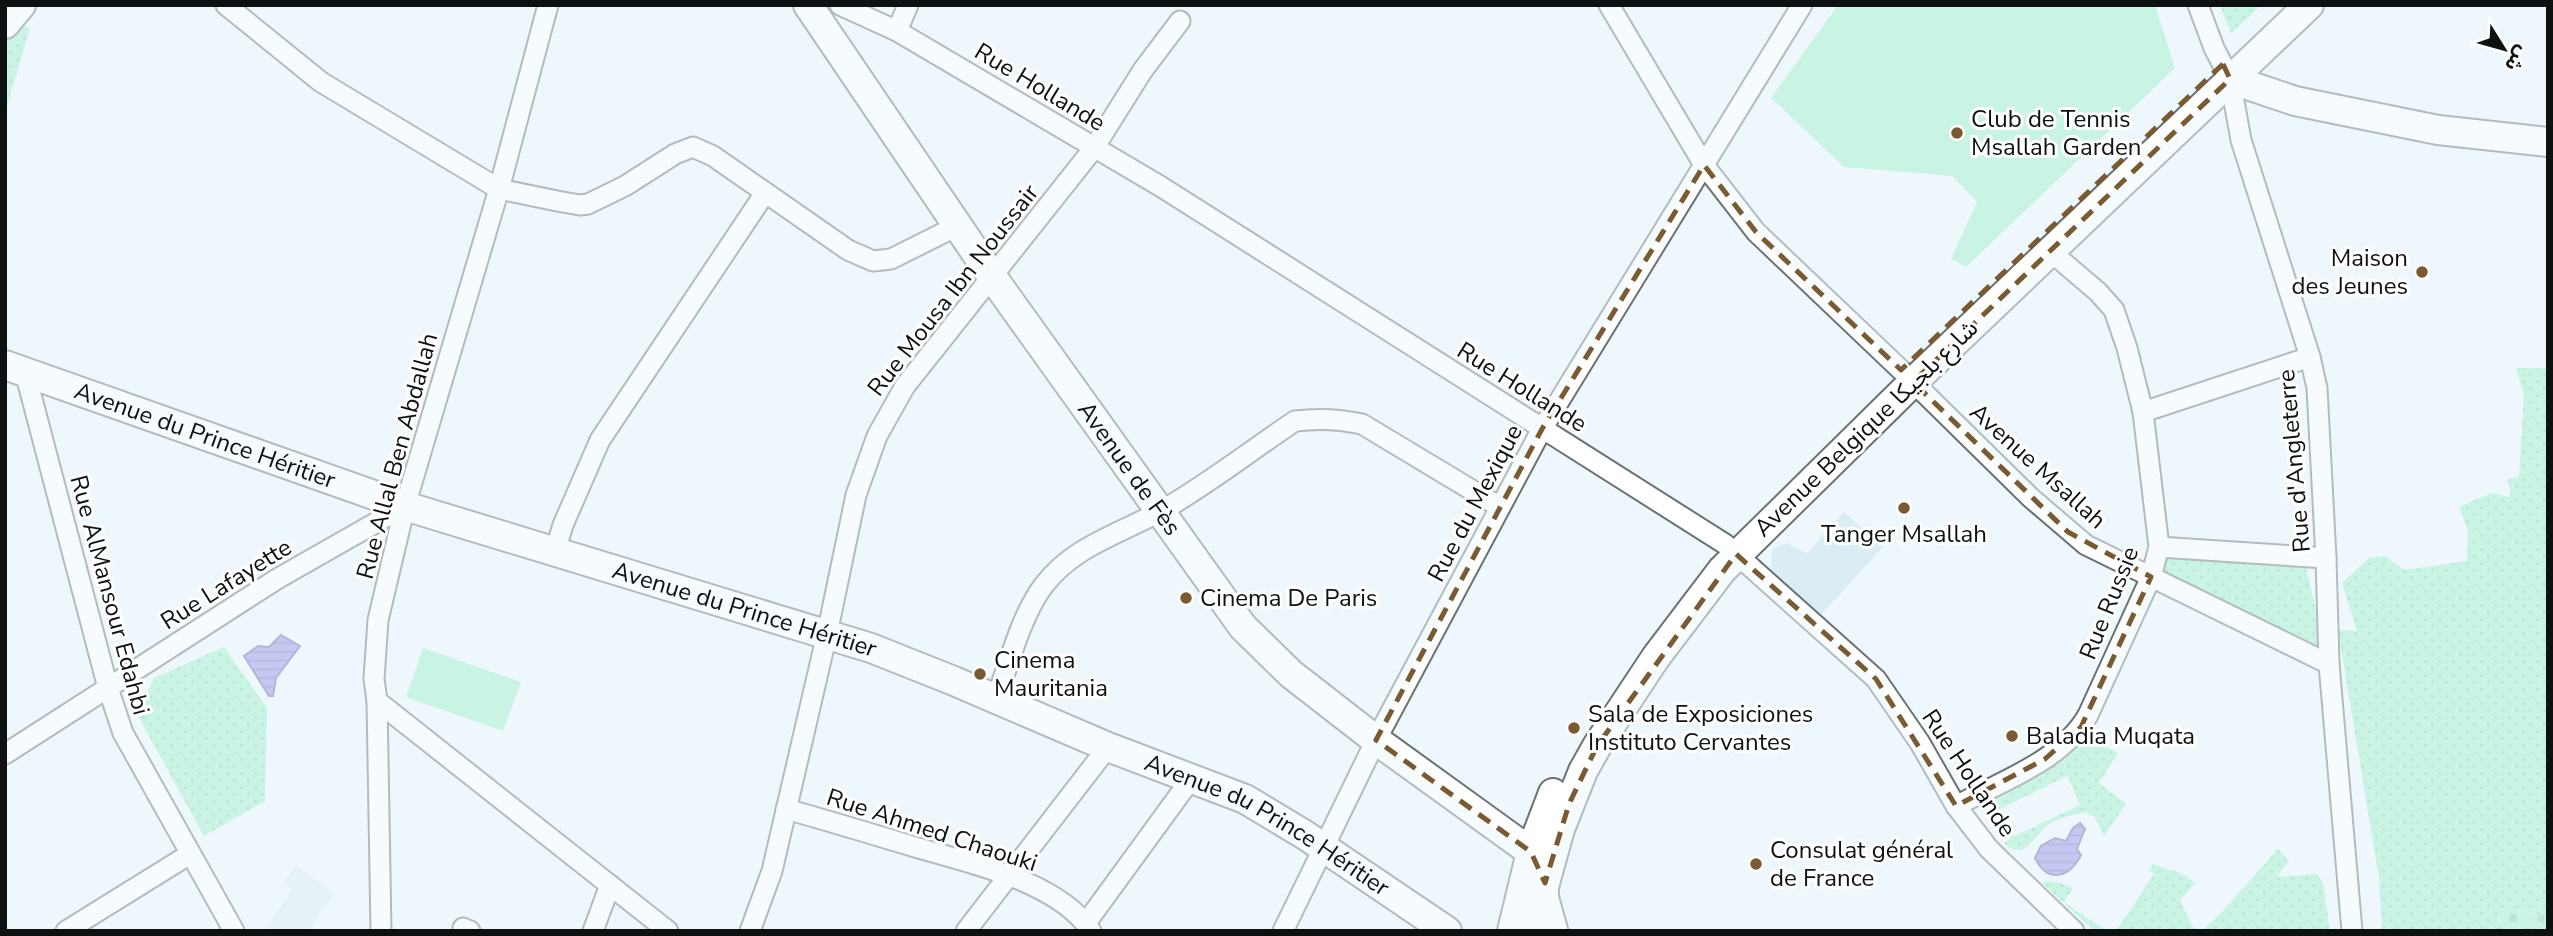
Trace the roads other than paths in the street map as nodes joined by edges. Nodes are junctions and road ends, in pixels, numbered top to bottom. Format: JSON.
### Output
{"nodes":[{"id":1,"x":226,"y":5,"type":"edge"},
{"id":2,"x":548,"y":5,"type":"edge"},
{"id":3,"x":808,"y":5,"type":"edge"},
{"id":4,"x":840,"y":5,"type":"edge"},
{"id":5,"x":908,"y":5,"type":"edge"},
{"id":6,"x":1593,"y":5,"type":"edge"},
{"id":7,"x":1802,"y":5,"type":"edge"},
{"id":8,"x":2198,"y":5,"type":"edge"},
{"id":9,"x":2286,"y":5,"type":"edge"},
{"id":10,"x":2309,"y":5,"type":"edge"},
{"id":11,"x":1612,"y":11,"type":"edge"},
{"id":12,"x":1180,"y":21,"type":"dead end"},
{"id":13,"x":897,"y":31,"type":"junction"},
{"id":14,"x":2226,"y":71,"type":"junction"},
{"id":15,"x":2548,"y":142,"type":"edge"},
{"id":16,"x":1094,"y":148,"type":"junction"},
{"id":17,"x":1704,"y":165,"type":"junction"},
{"id":18,"x":499,"y":189,"type":"junction"},
{"id":19,"x":765,"y":193,"type":"junction"},
{"id":20,"x":957,"y":226,"type":"junction"},
{"id":21,"x":2050,"y":251,"type":"junction"},
{"id":22,"x":993,"y":278,"type":"junction"},
{"id":23,"x":2310,"y":357,"type":"junction"},
{"id":24,"x":15,"y":369,"type":"edge"},
{"id":25,"x":1907,"y":376,"type":"junction"},
{"id":26,"x":2143,"y":412,"type":"junction"},
{"id":27,"x":1542,"y":429,"type":"junction"},
{"id":28,"x":405,"y":506,"type":"junction"},
{"id":29,"x":1500,"y":507,"type":"junction"},
{"id":30,"x":1161,"y":510,"type":"junction"},
{"id":31,"x":2159,"y":547,"type":"junction"},
{"id":32,"x":1730,"y":549,"type":"junction"},
{"id":33,"x":555,"y":551,"type":"junction"},
{"id":34,"x":2326,"y":558,"type":"junction"},
{"id":35,"x":2151,"y":577,"type":"junction"},
{"id":36,"x":827,"y":634,"type":"junction"},
{"id":37,"x":2329,"y":664,"type":"junction"},
{"id":38,"x":108,"y":688,"type":"junction"},
{"id":39,"x":996,"y":699,"type":"junction"},
{"id":40,"x":377,"y":701,"type":"junction"},
{"id":41,"x":1376,"y":740,"type":"junction"},
{"id":42,"x":1108,"y":747,"type":"junction"},
{"id":43,"x":5,"y":754,"type":"edge"},
{"id":44,"x":1191,"y":779,"type":"junction"},
{"id":45,"x":1956,"y":806,"type":"junction"},
{"id":46,"x":786,"y":808,"type":"junction"},
{"id":47,"x":1325,"y":848,"type":"junction"},
{"id":48,"x":1531,"y":852,"type":"junction"},
{"id":49,"x":190,"y":854,"type":"junction"},
{"id":50,"x":1009,"y":875,"type":"junction"},
{"id":51,"x":1545,"y":883,"type":"junction"},
{"id":52,"x":610,"y":885,"type":"junction"},
{"id":53,"x":1089,"y":927,"type":"edge"},
{"id":54,"x":66,"y":931,"type":"edge"},
{"id":55,"x":234,"y":931,"type":"edge"},
{"id":56,"x":382,"y":931,"type":"edge"},
{"id":57,"x":593,"y":931,"type":"edge"},
{"id":58,"x":668,"y":931,"type":"edge"},
{"id":59,"x":750,"y":931,"type":"edge"},
{"id":60,"x":966,"y":931,"type":"edge"},
{"id":61,"x":1283,"y":931,"type":"edge"},
{"id":62,"x":1447,"y":931,"type":"edge"},
{"id":63,"x":1512,"y":931,"type":"edge"},
{"id":64,"x":1538,"y":931,"type":"edge"},
{"id":65,"x":1558,"y":931,"type":"edge"},
{"id":66,"x":2074,"y":931,"type":"edge"},
{"id":67,"x":2352,"y":931,"type":"edge"}],
"edges":[{"from":1,"to":18,"type":"street"},
{"from":2,"to":18,"type":"street","name":"Rue Allal Ben Abdallah"},
{"from":3,"to":20,"type":"street","name":"Avenue de Fès"},
{"from":4,"to":13,"type":"street","name":"Rue Hollande"},
{"from":5,"to":13,"type":"street"},
{"from":6,"to":11,"type":"street"},
{"from":7,"to":17,"type":"street","name":"Rue du Mexique"},
{"from":8,"to":14,"type":"street","name":"Rue d'Angleterre"},
{"from":9,"to":14,"type":"street","name":"Avenue Belgique شارع بلجيكا"},
{"from":10,"to":14,"type":"street","name":"Avenue Belgique شارع بلجيكا"},
{"from":11,"to":17,"type":"street","name":"Avenue Msallah"},
{"from":12,"to":16,"type":"street","name":"Rue Mousa Ibn Noussair"},
{"from":13,"to":16,"type":"street","name":"Rue Hollande"},
{"from":14,"to":15,"type":"street"},
{"from":14,"to":21,"type":"street","name":"Avenue Belgique شارع بلجيكا"},
{"from":14,"to":23,"type":"street","name":"Rue d'Angleterre"},
{"from":14,"to":25,"type":"street","name":"Avenue Belgique شارع بلجيكا"},
{"from":16,"to":22,"type":"street","name":"Rue Mousa Ibn Noussair"},
{"from":16,"to":27,"type":"street","name":"Rue Hollande"},
{"from":17,"to":25,"type":"street","name":"Avenue Msallah"},
{"from":17,"to":27,"type":"street","name":"Rue du Mexique"},
{"from":18,"to":19,"type":"street"},
{"from":18,"to":28,"type":"street","name":"Rue Allal Ben Abdallah"},
{"from":19,"to":20,"type":"street"},
{"from":19,"to":33,"type":"street"},
{"from":20,"to":22,"type":"street","name":"Avenue de Fès"},
{"from":21,"to":25,"type":"street","name":"Avenue Belgique شارع بلجيكا"},
{"from":21,"to":26,"type":"street","name":"Rue Russie"},
{"from":22,"to":30,"type":"street","name":"Avenue de Fès"},
{"from":22,"to":36,"type":"street","name":"Rue Mousa Ibn Noussair"},
{"from":23,"to":26,"type":"street"},
{"from":23,"to":34,"type":"street","name":"Rue d'Angleterre"},
{"from":24,"to":28,"type":"street","name":"Avenue du Prince Héritier"},
{"from":24,"to":38,"type":"street","name":"Rue AlMansour Edahbi"},
{"from":25,"to":32,"type":"street","name":"Avenue Belgique شارع بلجيكا"},
{"from":25,"to":35,"type":"street","name":"Avenue Msallah"},
{"from":26,"to":31,"type":"street","name":"Rue Russie"},
{"from":27,"to":29,"type":"street","name":"Rue du Mexique"},
{"from":27,"to":32,"type":"street","name":"Rue Hollande"},
{"from":28,"to":33,"type":"street","name":"Avenue du Prince Héritier"},
{"from":28,"to":38,"type":"street","name":"Rue Lafayette"},
{"from":28,"to":40,"type":"street","name":"Rue Allal Ben Abdallah"},
{"from":29,"to":30,"type":"street"},
{"from":29,"to":41,"type":"street","name":"Rue du Mexique"},
{"from":30,"to":39,"type":"street"},
{"from":30,"to":41,"type":"street","name":"Avenue de Fès"},
{"from":31,"to":34,"type":"street"},
{"from":31,"to":35,"type":"street","name":"Rue Russie"},
{"from":32,"to":45,"type":"street","name":"Rue Hollande"},
{"from":32,"to":48,"type":"street","name":"Avenue Belgique شارع بلجيكا"},
{"from":32,"to":51,"type":"street","name":"Avenue Belgique شارع بلجيكا"},
{"from":33,"to":36,"type":"street","name":"Avenue du Prince Héritier"},
{"from":34,"to":37,"type":"street","name":"Rue d'Angleterre"},
{"from":35,"to":37,"type":"street","name":"Avenue Msallah"},
{"from":35,"to":45,"type":"street","name":"Rue Russie"},
{"from":36,"to":39,"type":"street","name":"Avenue du Prince Héritier"},
{"from":36,"to":46,"type":"street","name":"Rue Mousa Ibn Noussair"},
{"from":37,"to":67,"type":"street","name":"Rue d'Angleterre"},
{"from":38,"to":43,"type":"street","name":"Rue Lafayette"},
{"from":38,"to":49,"type":"street","name":"Rue AlMansour Edahbi"},
{"from":39,"to":42,"type":"street","name":"Avenue du Prince Héritier"},
{"from":40,"to":52,"type":"street"},
{"from":40,"to":56,"type":"street","name":"Rue Allal Ben Abdallah"},
{"from":41,"to":47,"type":"street","name":"Rue du Mexique"},
{"from":41,"to":48,"type":"street","name":"Avenue de Fès"},
{"from":42,"to":44,"type":"street","name":"Avenue du Prince Héritier"},
{"from":42,"to":50,"type":"street"},
{"from":44,"to":47,"type":"street","name":"Avenue du Prince Héritier"},
{"from":44,"to":53,"type":"street"},
{"from":45,"to":66,"type":"street","name":"Rue Hollande"},
{"from":46,"to":50,"type":"street","name":"Rue Ahmed Chaouki"},
{"from":46,"to":59,"type":"street","name":"Rue Mousa Ibn Noussair"},
{"from":47,"to":61,"type":"street","name":"Rue du Mexique"},
{"from":47,"to":62,"type":"street","name":"Avenue du Prince Héritier"},
{"from":48,"to":51,"type":"street"},
{"from":48,"to":63,"type":"street","name":"Avenue Belgique شارع بلجيكا"},
{"from":49,"to":54,"type":"street"},
{"from":49,"to":55,"type":"street","name":"Rue AlMansour Edahbi"},
{"from":50,"to":53,"type":"street","name":"Rue Ahmed Chaouki"},
{"from":50,"to":60,"type":"street"},
{"from":51,"to":64,"type":"street","name":"Avenue Belgique شارع بلجيكا"},
{"from":51,"to":65,"type":"street"},
{"from":52,"to":57,"type":"street"},
{"from":52,"to":58,"type":"street"}]}
